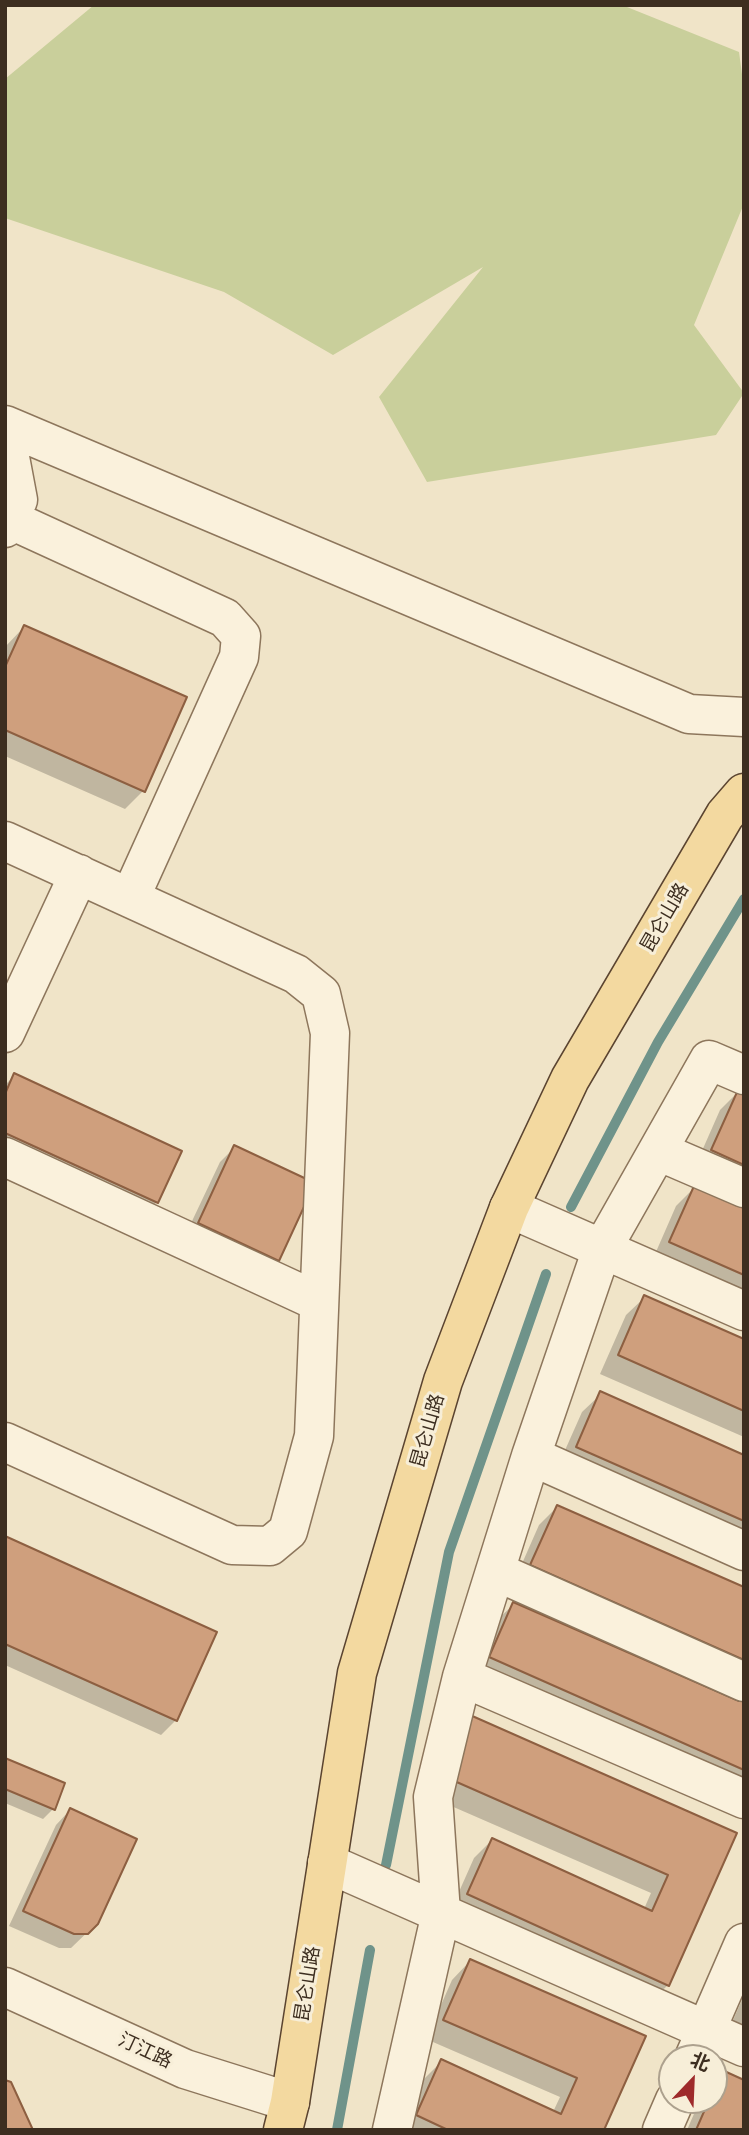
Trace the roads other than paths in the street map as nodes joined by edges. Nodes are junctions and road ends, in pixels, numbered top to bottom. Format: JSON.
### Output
{"nodes":[{"id":1,"x":9,"y":440,"type":"edge"},
{"id":2,"x":7,"y":523,"type":"edge"},
{"id":3,"x":744,"y":718,"type":"edge"},
{"id":4,"x":744,"y":793,"type":"edge"},
{"id":5,"x":5,"y":841,"type":"edge"},
{"id":6,"x":79,"y":874,"type":"junction"},
{"id":7,"x":130,"y":898,"type":"junction"},
{"id":8,"x":5,"y":1033,"type":"edge"},
{"id":9,"x":744,"y":1075,"type":"edge"},
{"id":10,"x":657,"y":1151,"type":"junction"},
{"id":11,"x":5,"y":1157,"type":"edge"},
{"id":12,"x":744,"y":1188,"type":"edge"},
{"id":13,"x":509,"y":1208,"type":"junction"},
{"id":14,"x":602,"y":1249,"type":"junction"},
{"id":15,"x":319,"y":1302,"type":"junction"},
{"id":16,"x":744,"y":1311,"type":"edge"},
{"id":17,"x":5,"y":1442,"type":"edge"},
{"id":18,"x":531,"y":1456,"type":"junction"},
{"id":19,"x":744,"y":1551,"type":"edge"},
{"id":20,"x":495,"y":1571,"type":"junction"},
{"id":21,"x":462,"y":1677,"type":"junction"},
{"id":22,"x":744,"y":1682,"type":"edge"},
{"id":23,"x":744,"y":1799,"type":"edge"},
{"id":24,"x":327,"y":1863,"type":"junction"},
{"id":25,"x":440,"y":1913,"type":"junction"},
{"id":26,"x":744,"y":1943,"type":"edge"},
{"id":27,"x":5,"y":1987,"type":"edge"},
{"id":28,"x":700,"y":2044,"type":"edge"},
{"id":29,"x":286,"y":2116,"type":"edge"},
{"id":30,"x":392,"y":2130,"type":"edge"}],
"edges":[{"from":1,"to":2,"type":"street"},
{"from":1,"to":3,"type":"street"},
{"from":2,"to":7,"type":"street"},
{"from":4,"to":13,"type":"main road","name":"昆仑山路"},
{"from":5,"to":6,"type":"street"},
{"from":6,"to":7,"type":"street"},
{"from":6,"to":8,"type":"street"},
{"from":7,"to":15,"type":"street"},
{"from":9,"to":10,"type":"street"},
{"from":10,"to":12,"type":"street"},
{"from":10,"to":14,"type":"street"},
{"from":11,"to":15,"type":"street"},
{"from":13,"to":14,"type":"street"},
{"from":13,"to":24,"type":"main road","name":"昆仑山路"},
{"from":14,"to":16,"type":"street"},
{"from":14,"to":18,"type":"street"},
{"from":15,"to":17,"type":"street"},
{"from":18,"to":19,"type":"street"},
{"from":18,"to":20,"type":"street"},
{"from":20,"to":21,"type":"street"},
{"from":20,"to":22,"type":"street"},
{"from":21,"to":23,"type":"street"},
{"from":21,"to":25,"type":"street"},
{"from":24,"to":25,"type":"street"},
{"from":24,"to":29,"type":"main road","name":"昆仑山路"},
{"from":25,"to":28,"type":"street"},
{"from":25,"to":30,"type":"street"},
{"from":26,"to":28,"type":"street"},
{"from":27,"to":29,"type":"street","name":"汀江路"}]}
